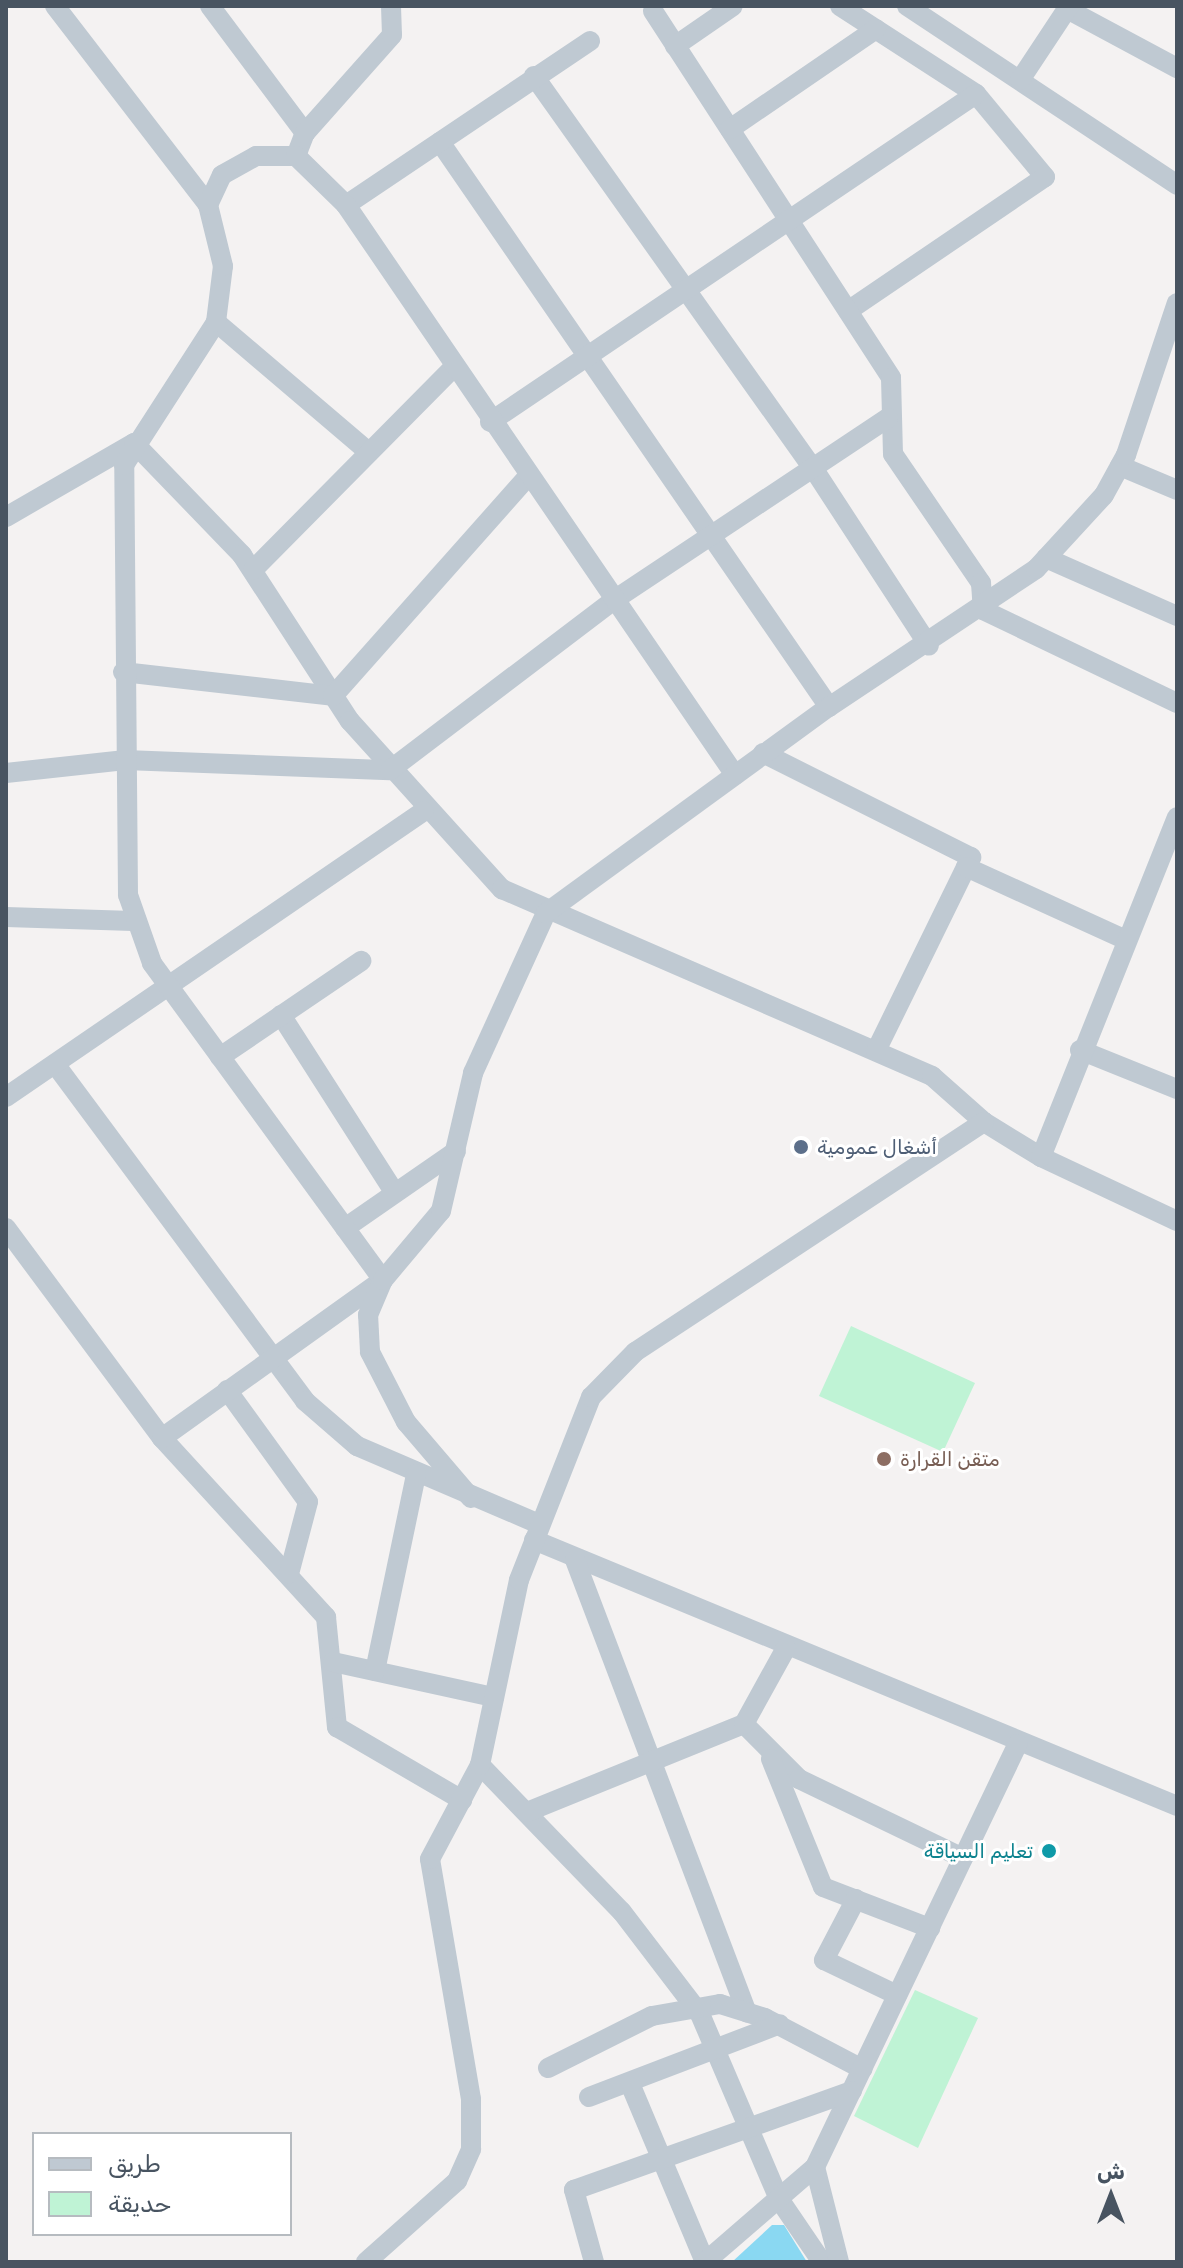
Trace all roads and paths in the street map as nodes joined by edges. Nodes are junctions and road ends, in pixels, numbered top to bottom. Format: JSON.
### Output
{"nodes":[{"id":1,"x":55,"y":6,"type":"edge"},
{"id":2,"x":210,"y":6,"type":"edge"},
{"id":3,"x":391,"y":6,"type":"edge"},
{"id":4,"x":733,"y":6,"type":"edge"},
{"id":5,"x":840,"y":6,"type":"edge"},
{"id":6,"x":907,"y":6,"type":"edge"},
{"id":7,"x":1068,"y":8,"type":"edge"},
{"id":8,"x":653,"y":11,"type":"dead end"},
{"id":9,"x":876,"y":29,"type":"junction"},
{"id":10,"x":590,"y":41,"type":"dead end"},
{"id":11,"x":675,"y":46,"type":"junction"},
{"id":12,"x":1177,"y":68,"type":"edge"},
{"id":13,"x":534,"y":76,"type":"junction"},
{"id":14,"x":1020,"y":80,"type":"junction"},
{"id":15,"x":976,"y":94,"type":"junction"},
{"id":16,"x":730,"y":129,"type":"junction"},
{"id":17,"x":305,"y":133,"type":"junction"},
{"id":18,"x":440,"y":142,"type":"junction"},
{"id":19,"x":296,"y":156,"type":"junction"},
{"id":20,"x":1177,"y":185,"type":"edge"},
{"id":21,"x":208,"y":205,"type":"junction"},
{"id":22,"x":346,"y":205,"type":"junction"},
{"id":23,"x":789,"y":219,"type":"junction"},
{"id":24,"x":684,"y":290,"type":"junction"},
{"id":25,"x":1177,"y":303,"type":"edge"},
{"id":26,"x":848,"y":311,"type":"junction"},
{"id":27,"x":216,"y":322,"type":"junction"},
{"id":28,"x":589,"y":355,"type":"junction"},
{"id":29,"x":454,"y":367,"type":"junction"},
{"id":30,"x":888,"y":418,"type":"junction"},
{"id":31,"x":490,"y":422,"type":"junction"},
{"id":32,"x":134,"y":443,"type":"junction"},
{"id":33,"x":369,"y":452,"type":"junction"},
{"id":34,"x":1120,"y":466,"type":"junction"},
{"id":35,"x":813,"y":468,"type":"junction"},
{"id":36,"x":528,"y":476,"type":"junction"},
{"id":37,"x":1177,"y":490,"type":"edge"},
{"id":38,"x":6,"y":517,"type":"edge"},
{"id":39,"x":712,"y":535,"type":"junction"},
{"id":40,"x":1046,"y":558,"type":"junction"},
{"id":41,"x":253,"y":570,"type":"junction"},
{"id":42,"x":614,"y":600,"type":"junction"},
{"id":43,"x":983,"y":610,"type":"junction"},
{"id":44,"x":1177,"y":616,"type":"edge"},
{"id":45,"x":929,"y":646,"type":"junction"},
{"id":46,"x":123,"y":672,"type":"junction"},
{"id":47,"x":333,"y":696,"type":"junction"},
{"id":48,"x":1177,"y":703,"type":"edge"},
{"id":49,"x":829,"y":707,"type":"junction"},
{"id":50,"x":763,"y":753,"type":"junction"},
{"id":51,"x":125,"y":760,"type":"junction"},
{"id":52,"x":390,"y":770,"type":"junction"},
{"id":53,"x":6,"y":773,"type":"edge"},
{"id":54,"x":735,"y":775,"type":"junction"},
{"id":55,"x":424,"y":811,"type":"junction"},
{"id":56,"x":1177,"y":817,"type":"edge"},
{"id":57,"x":1169,"y":860,"type":"edge"},
{"id":58,"x":966,"y":867,"type":"junction"},
{"id":59,"x":546,"y":913,"type":"junction"},
{"id":60,"x":6,"y":917,"type":"edge"},
{"id":61,"x":133,"y":921,"type":"junction"},
{"id":62,"x":1126,"y":940,"type":"junction"},
{"id":63,"x":361,"y":961,"type":"dead end"},
{"id":64,"x":167,"y":985,"type":"junction"},
{"id":65,"x":281,"y":1015,"type":"junction"},
{"id":66,"x":1080,"y":1050,"type":"junction"},
{"id":67,"x":876,"y":1051,"type":"junction"},
{"id":68,"x":220,"y":1057,"type":"junction"},
{"id":69,"x":55,"y":1064,"type":"junction"},
{"id":70,"x":9,"y":1089,"type":"edge"},
{"id":71,"x":1177,"y":1089,"type":"edge"},
{"id":72,"x":984,"y":1122,"type":"junction"},
{"id":73,"x":456,"y":1151,"type":"junction"},
{"id":74,"x":1041,"y":1157,"type":"junction"},
{"id":75,"x":395,"y":1193,"type":"junction"},
{"id":76,"x":1177,"y":1221,"type":"edge"},
{"id":77,"x":6,"y":1228,"type":"edge"},
{"id":78,"x":345,"y":1228,"type":"junction"},
{"id":79,"x":383,"y":1280,"type":"junction"},
{"id":80,"x":269,"y":1358,"type":"junction"},
{"id":81,"x":227,"y":1390,"type":"junction"},
{"id":82,"x":162,"y":1438,"type":"junction"},
{"id":83,"x":416,"y":1474,"type":"junction"},
{"id":84,"x":471,"y":1498,"type":"junction"},
{"id":85,"x":536,"y":1532,"type":"junction"},
{"id":86,"x":575,"y":1560,"type":"junction"},
{"id":87,"x":289,"y":1574,"type":"junction"},
{"id":88,"x":786,"y":1648,"type":"junction"},
{"id":89,"x":333,"y":1662,"type":"junction"},
{"id":90,"x":375,"y":1671,"type":"junction"},
{"id":91,"x":494,"y":1697,"type":"junction"},
{"id":92,"x":744,"y":1724,"type":"junction"},
{"id":93,"x":1018,"y":1744,"type":"junction"},
{"id":94,"x":770,"y":1755,"type":"junction"},
{"id":95,"x":653,"y":1764,"type":"junction"},
{"id":96,"x":480,"y":1765,"type":"junction"},
{"id":97,"x":462,"y":1800,"type":"junction"},
{"id":98,"x":1177,"y":1806,"type":"edge"},
{"id":99,"x":527,"y":1812,"type":"junction"},
{"id":100,"x":963,"y":1858,"type":"junction"},
{"id":101,"x":856,"y":1899,"type":"junction"},
{"id":102,"x":930,"y":1928,"type":"junction"},
{"id":103,"x":897,"y":1995,"type":"junction"},
{"id":104,"x":694,"y":2005,"type":"junction"},
{"id":105,"x":747,"y":2012,"type":"junction"},
{"id":106,"x":780,"y":2024,"type":"junction"},
{"id":107,"x":717,"y":2053,"type":"junction"},
{"id":108,"x":548,"y":2068,"type":"dead end"},
{"id":109,"x":862,"y":2069,"type":"junction"},
{"id":110,"x":631,"y":2086,"type":"junction"},
{"id":111,"x":852,"y":2091,"type":"junction"},
{"id":112,"x":589,"y":2097,"type":"dead end"},
{"id":113,"x":747,"y":2124,"type":"junction"},
{"id":114,"x":661,"y":2154,"type":"junction"},
{"id":115,"x":815,"y":2167,"type":"junction"},
{"id":116,"x":779,"y":2199,"type":"junction"},
{"id":117,"x":366,"y":2262,"type":"edge"},
{"id":118,"x":594,"y":2262,"type":"edge"},
{"id":119,"x":822,"y":2262,"type":"edge"},
{"id":120,"x":839,"y":2262,"type":"edge"}],
"edges":[{"from":1,"to":21,"type":"street"},
{"from":2,"to":17,"type":"street"},
{"from":3,"to":17,"type":"street"},
{"from":4,"to":11,"type":"street"},
{"from":5,"to":9,"type":"street"},
{"from":6,"to":14,"type":"street"},
{"from":7,"to":12,"type":"street"},
{"from":7,"to":14,"type":"street"},
{"from":8,"to":11,"type":"street"},
{"from":9,"to":15,"type":"street"},
{"from":9,"to":16,"type":"street"},
{"from":10,"to":13,"type":"street"},
{"from":11,"to":16,"type":"street"},
{"from":13,"to":18,"type":"street"},
{"from":13,"to":24,"type":"street"},
{"from":14,"to":20,"type":"street"},
{"from":15,"to":23,"type":"street"},
{"from":15,"to":26,"type":"street"},
{"from":16,"to":23,"type":"street"},
{"from":17,"to":19,"type":"street"},
{"from":18,"to":22,"type":"street"},
{"from":18,"to":28,"type":"street"},
{"from":19,"to":21,"type":"street"},
{"from":19,"to":22,"type":"street"},
{"from":21,"to":27,"type":"street"},
{"from":22,"to":29,"type":"street"},
{"from":23,"to":24,"type":"street"},
{"from":23,"to":26,"type":"street"},
{"from":24,"to":28,"type":"street"},
{"from":24,"to":35,"type":"street"},
{"from":25,"to":34,"type":"street"},
{"from":26,"to":30,"type":"street"},
{"from":27,"to":32,"type":"street"},
{"from":27,"to":33,"type":"street"},
{"from":28,"to":31,"type":"street"},
{"from":28,"to":39,"type":"street"},
{"from":29,"to":31,"type":"street"},
{"from":29,"to":33,"type":"street"},
{"from":30,"to":35,"type":"street"},
{"from":30,"to":43,"type":"street"},
{"from":31,"to":36,"type":"street"},
{"from":32,"to":38,"type":"street"},
{"from":32,"to":41,"type":"street"},
{"from":32,"to":46,"type":"street"},
{"from":33,"to":41,"type":"street"},
{"from":34,"to":37,"type":"street"},
{"from":34,"to":40,"type":"street"},
{"from":35,"to":39,"type":"street"},
{"from":35,"to":45,"type":"street"},
{"from":36,"to":42,"type":"street"},
{"from":36,"to":47,"type":"street"},
{"from":39,"to":42,"type":"street"},
{"from":39,"to":49,"type":"street"},
{"from":40,"to":43,"type":"street"},
{"from":40,"to":44,"type":"street"},
{"from":41,"to":47,"type":"street"},
{"from":42,"to":52,"type":"street"},
{"from":42,"to":54,"type":"street"},
{"from":43,"to":45,"type":"street"},
{"from":43,"to":48,"type":"street"},
{"from":45,"to":49,"type":"street"},
{"from":46,"to":47,"type":"street"},
{"from":46,"to":51,"type":"street"},
{"from":47,"to":52,"type":"street"},
{"from":49,"to":50,"type":"street"},
{"from":50,"to":54,"type":"street"},
{"from":50,"to":58,"type":"street"},
{"from":51,"to":52,"type":"street"},
{"from":51,"to":53,"type":"street"},
{"from":51,"to":61,"type":"street"},
{"from":52,"to":55,"type":"street"},
{"from":54,"to":59,"type":"street"},
{"from":55,"to":59,"type":"street"},
{"from":55,"to":64,"type":"street"},
{"from":56,"to":57,"type":"street"},
{"from":57,"to":62,"type":"street"},
{"from":58,"to":62,"type":"street"},
{"from":58,"to":67,"type":"street"},
{"from":59,"to":67,"type":"street"},
{"from":59,"to":73,"type":"street"},
{"from":60,"to":61,"type":"street"},
{"from":61,"to":64,"type":"street"},
{"from":62,"to":66,"type":"street"},
{"from":63,"to":65,"type":"street"},
{"from":64,"to":68,"type":"street"},
{"from":64,"to":69,"type":"street"},
{"from":65,"to":68,"type":"street"},
{"from":65,"to":75,"type":"street"},
{"from":66,"to":71,"type":"street"},
{"from":66,"to":74,"type":"street"},
{"from":67,"to":72,"type":"street"},
{"from":68,"to":78,"type":"street"},
{"from":69,"to":70,"type":"street"},
{"from":69,"to":80,"type":"street"},
{"from":72,"to":74,"type":"street"},
{"from":72,"to":85,"type":"street"},
{"from":73,"to":75,"type":"street"},
{"from":73,"to":79,"type":"street"},
{"from":74,"to":76,"type":"street"},
{"from":75,"to":78,"type":"street"},
{"from":77,"to":82,"type":"street"},
{"from":78,"to":79,"type":"street"},
{"from":79,"to":80,"type":"street"},
{"from":79,"to":84,"type":"street"},
{"from":80,"to":81,"type":"street"},
{"from":80,"to":83,"type":"street"},
{"from":81,"to":82,"type":"street"},
{"from":81,"to":87,"type":"street"},
{"from":82,"to":87,"type":"street"},
{"from":83,"to":84,"type":"street"},
{"from":83,"to":90,"type":"street"},
{"from":84,"to":85,"type":"street"},
{"from":85,"to":86,"type":"street"},
{"from":85,"to":91,"type":"street"},
{"from":86,"to":88,"type":"street"},
{"from":86,"to":95,"type":"street"},
{"from":87,"to":89,"type":"street"},
{"from":88,"to":92,"type":"street"},
{"from":88,"to":93,"type":"street"},
{"from":89,"to":90,"type":"street"},
{"from":89,"to":97,"type":"street"},
{"from":90,"to":91,"type":"street"},
{"from":91,"to":96,"type":"street"},
{"from":92,"to":94,"type":"street"},
{"from":92,"to":95,"type":"street"},
{"from":93,"to":98,"type":"street"},
{"from":93,"to":100,"type":"street"},
{"from":94,"to":100,"type":"street"},
{"from":94,"to":101,"type":"street"},
{"from":95,"to":99,"type":"street"},
{"from":95,"to":105,"type":"street"},
{"from":96,"to":97,"type":"street"},
{"from":96,"to":99,"type":"street"},
{"from":97,"to":117,"type":"street"},
{"from":99,"to":104,"type":"street"},
{"from":100,"to":102,"type":"street"},
{"from":101,"to":102,"type":"street"},
{"from":101,"to":103,"type":"street"},
{"from":102,"to":103,"type":"street"},
{"from":103,"to":109,"type":"street"},
{"from":104,"to":105,"type":"street"},
{"from":104,"to":107,"type":"street"},
{"from":104,"to":108,"type":"street"},
{"from":105,"to":106,"type":"street"},
{"from":106,"to":107,"type":"street"},
{"from":106,"to":109,"type":"street"},
{"from":107,"to":110,"type":"street"},
{"from":107,"to":113,"type":"street"},
{"from":109,"to":111,"type":"street"},
{"from":110,"to":112,"type":"street"},
{"from":110,"to":114,"type":"street"},
{"from":111,"to":113,"type":"street"},
{"from":111,"to":115,"type":"street"},
{"from":113,"to":114,"type":"street"},
{"from":113,"to":116,"type":"street"},
{"from":114,"to":116,"type":"street"},
{"from":114,"to":118,"type":"street"},
{"from":115,"to":116,"type":"street"},
{"from":115,"to":120,"type":"street"},
{"from":116,"to":119,"type":"street"}]}
